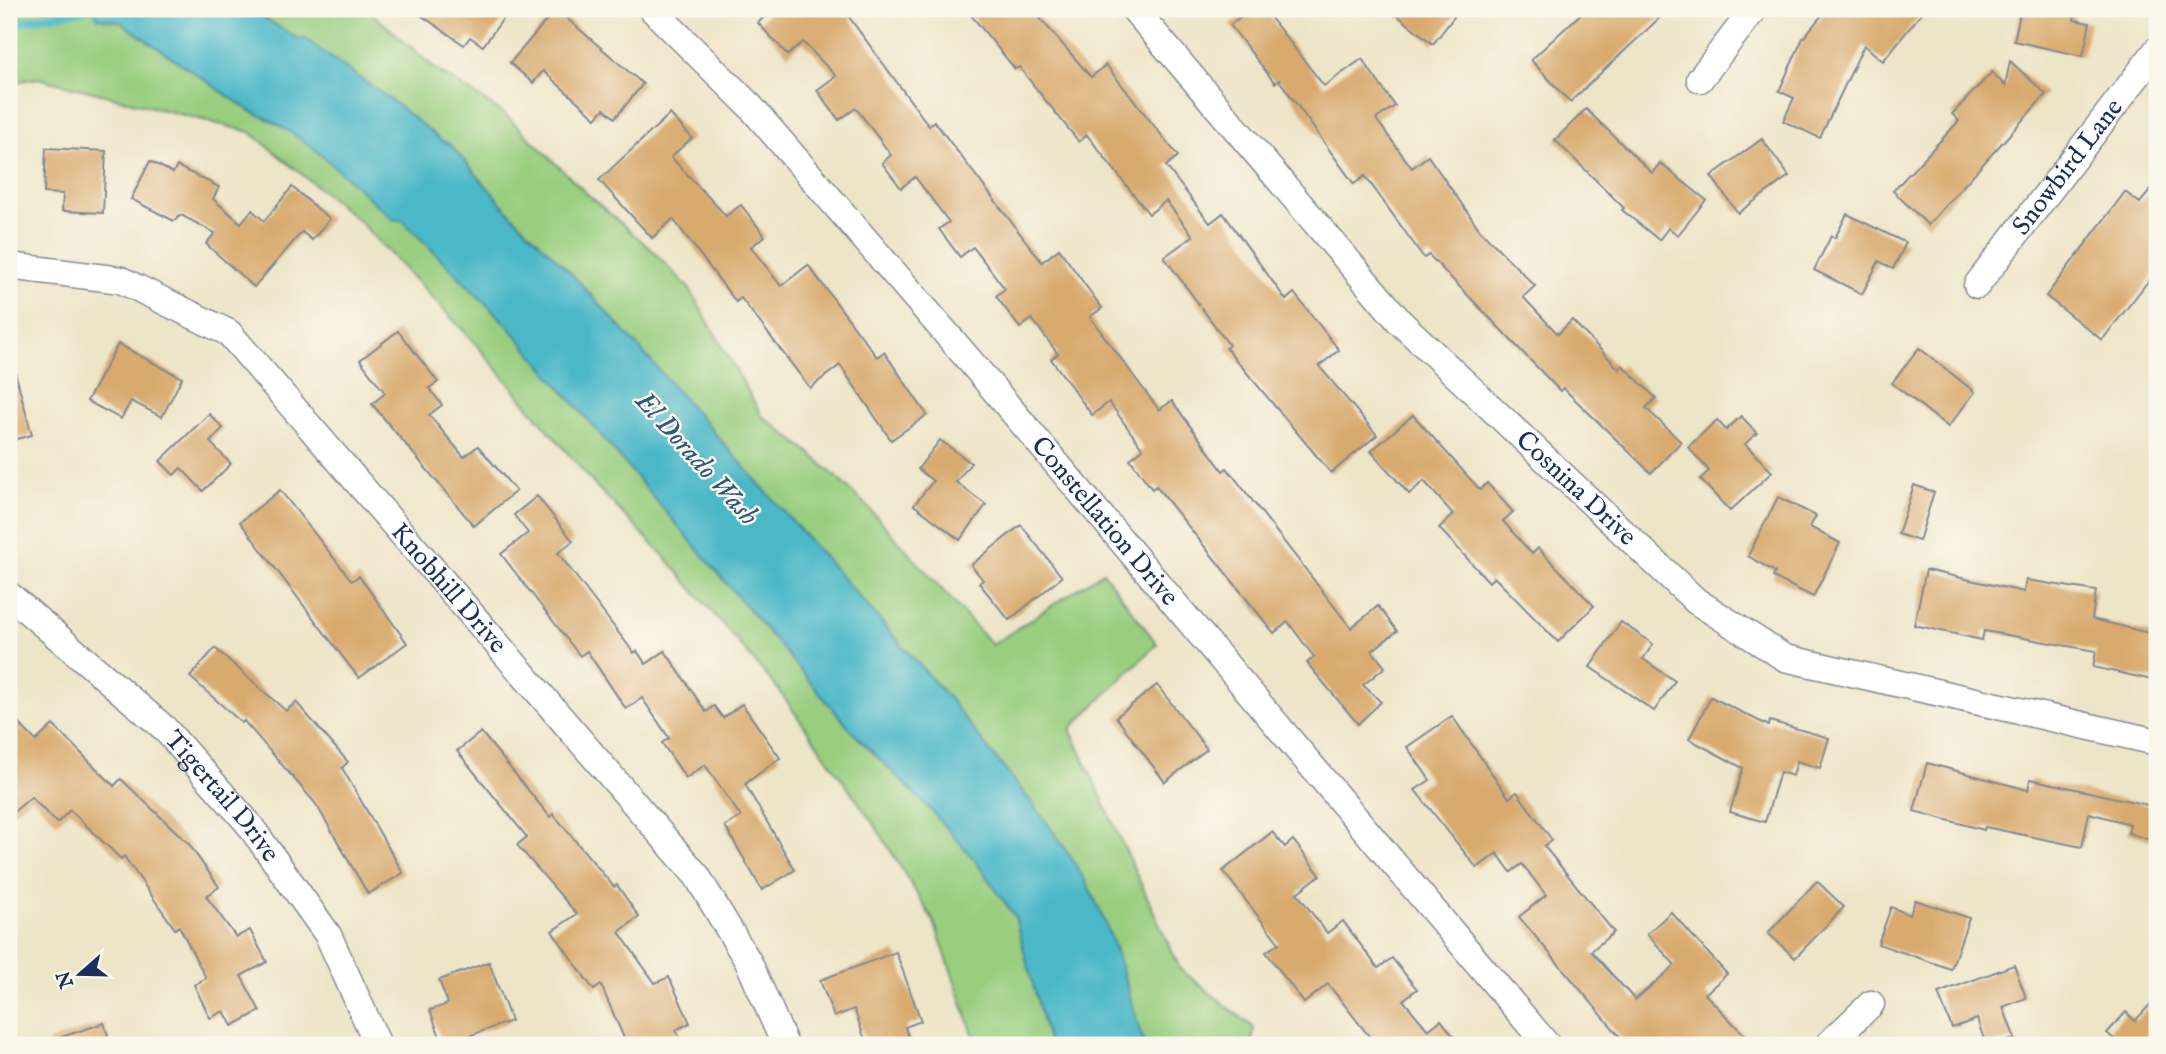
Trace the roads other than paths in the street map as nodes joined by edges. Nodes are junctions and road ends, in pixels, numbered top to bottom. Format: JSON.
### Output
{"nodes":[{"id":1,"x":652,"y":9,"type":"edge"},
{"id":2,"x":1134,"y":9,"type":"edge"},
{"id":3,"x":1754,"y":9,"type":"edge"},
{"id":4,"x":2157,"y":50,"type":"edge"},
{"id":5,"x":1700,"y":79,"type":"dead end"},
{"id":6,"x":9,"y":266,"type":"edge"},
{"id":7,"x":1977,"y":285,"type":"dead end"},
{"id":8,"x":9,"y":595,"type":"edge"},
{"id":9,"x":2157,"y":742,"type":"edge"},
{"id":10,"x":1871,"y":1004,"type":"dead end"},
{"id":11,"x":378,"y":1045,"type":"edge"},
{"id":12,"x":785,"y":1045,"type":"edge"},
{"id":13,"x":1547,"y":1045,"type":"edge"},
{"id":14,"x":1828,"y":1045,"type":"edge"}],
"edges":[{"from":1,"to":13,"type":"street","name":"Constellation Drive"},
{"from":2,"to":9,"type":"street","name":"Cosnina Drive"},
{"from":3,"to":5,"type":"street"},
{"from":4,"to":7,"type":"street","name":"Snowbird Lane"},
{"from":6,"to":12,"type":"street","name":"Knobhill Drive"},
{"from":8,"to":11,"type":"street","name":"Tigertail Drive"},
{"from":10,"to":14,"type":"street"}]}
